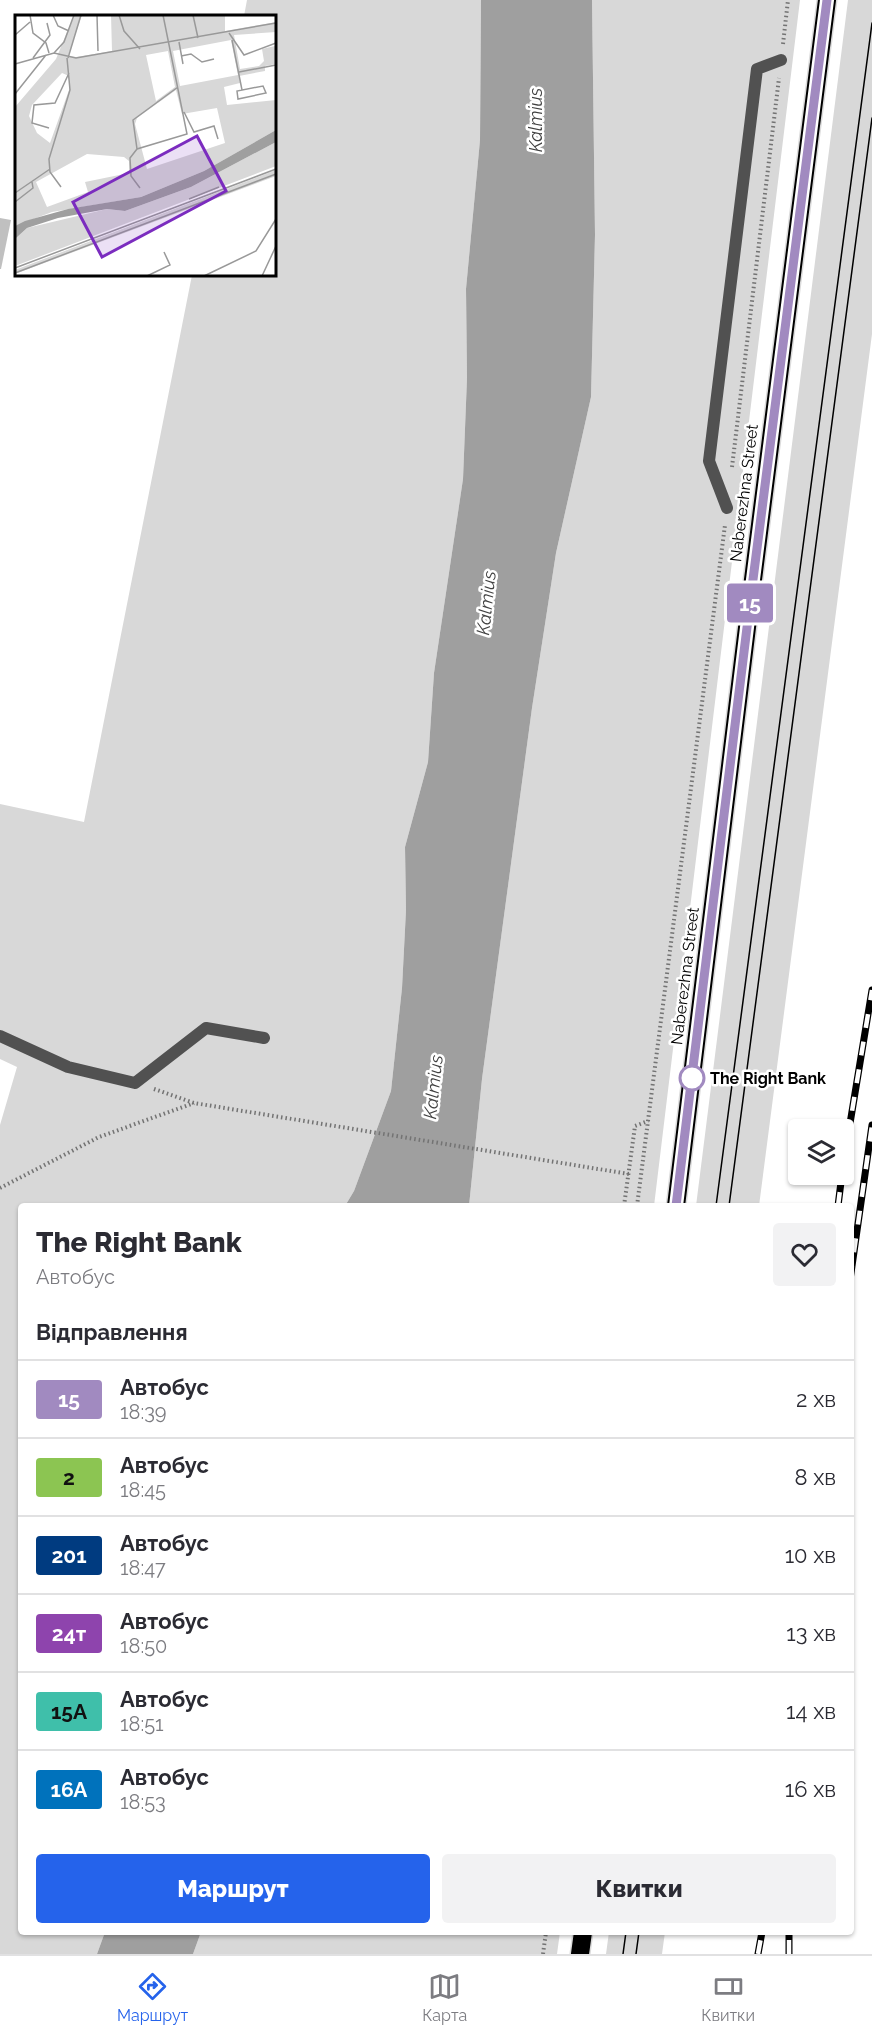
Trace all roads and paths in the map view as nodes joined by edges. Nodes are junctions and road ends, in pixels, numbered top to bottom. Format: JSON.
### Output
{"nodes":[{"id":1,"x":788,"y":0,"type":"edge"},
{"id":2,"x":827,"y":0,"type":"edge"},
{"id":3,"x":781,"y":60,"type":"junction"},
{"id":4,"x":731,"y":472,"type":"dead end"},
{"id":5,"x":727,"y":507,"type":"joint"},
{"id":6,"x":0,"y":1036,"type":"edge"},
{"id":7,"x":264,"y":1038,"type":"dead end"},
{"id":8,"x":135,"y":1083,"type":"junction"},
{"id":9,"x":194,"y":1103,"type":"junction"},
{"id":10,"x":648,"y":1121,"type":"junction"},
{"id":11,"x":629,"y":1174,"type":"junction"},
{"id":12,"x":0,"y":1188,"type":"edge"},
{"id":13,"x":624,"y":1203,"type":"edge"},
{"id":14,"x":637,"y":1203,"type":"edge"},
{"id":15,"x":676,"y":1203,"type":"edge"},
{"id":16,"x":546,"y":1935,"type":"edge"},
{"id":17,"x":583,"y":1935,"type":"edge"},
{"id":18,"x":543,"y":1954,"type":"edge"},
{"id":19,"x":580,"y":1954,"type":"edge"}],
"edges":[{"from":1,"to":3,"type":"path"},
{"from":2,"to":15,"type":"highway","name":"Naberezhna Street"},
{"from":3,"to":4,"type":"path"},
{"from":3,"to":5,"type":"lane"},
{"from":5,"to":10,"type":"path"},
{"from":6,"to":8,"type":"lane"},
{"from":7,"to":8,"type":"lane"},
{"from":8,"to":9,"type":"path"},
{"from":9,"to":11,"type":"path"},
{"from":9,"to":12,"type":"path"},
{"from":10,"to":11,"type":"path"},
{"from":10,"to":14,"type":"path"},
{"from":11,"to":13,"type":"path"},
{"from":16,"to":18,"type":"path"},
{"from":17,"to":19,"type":"highway"}]}
